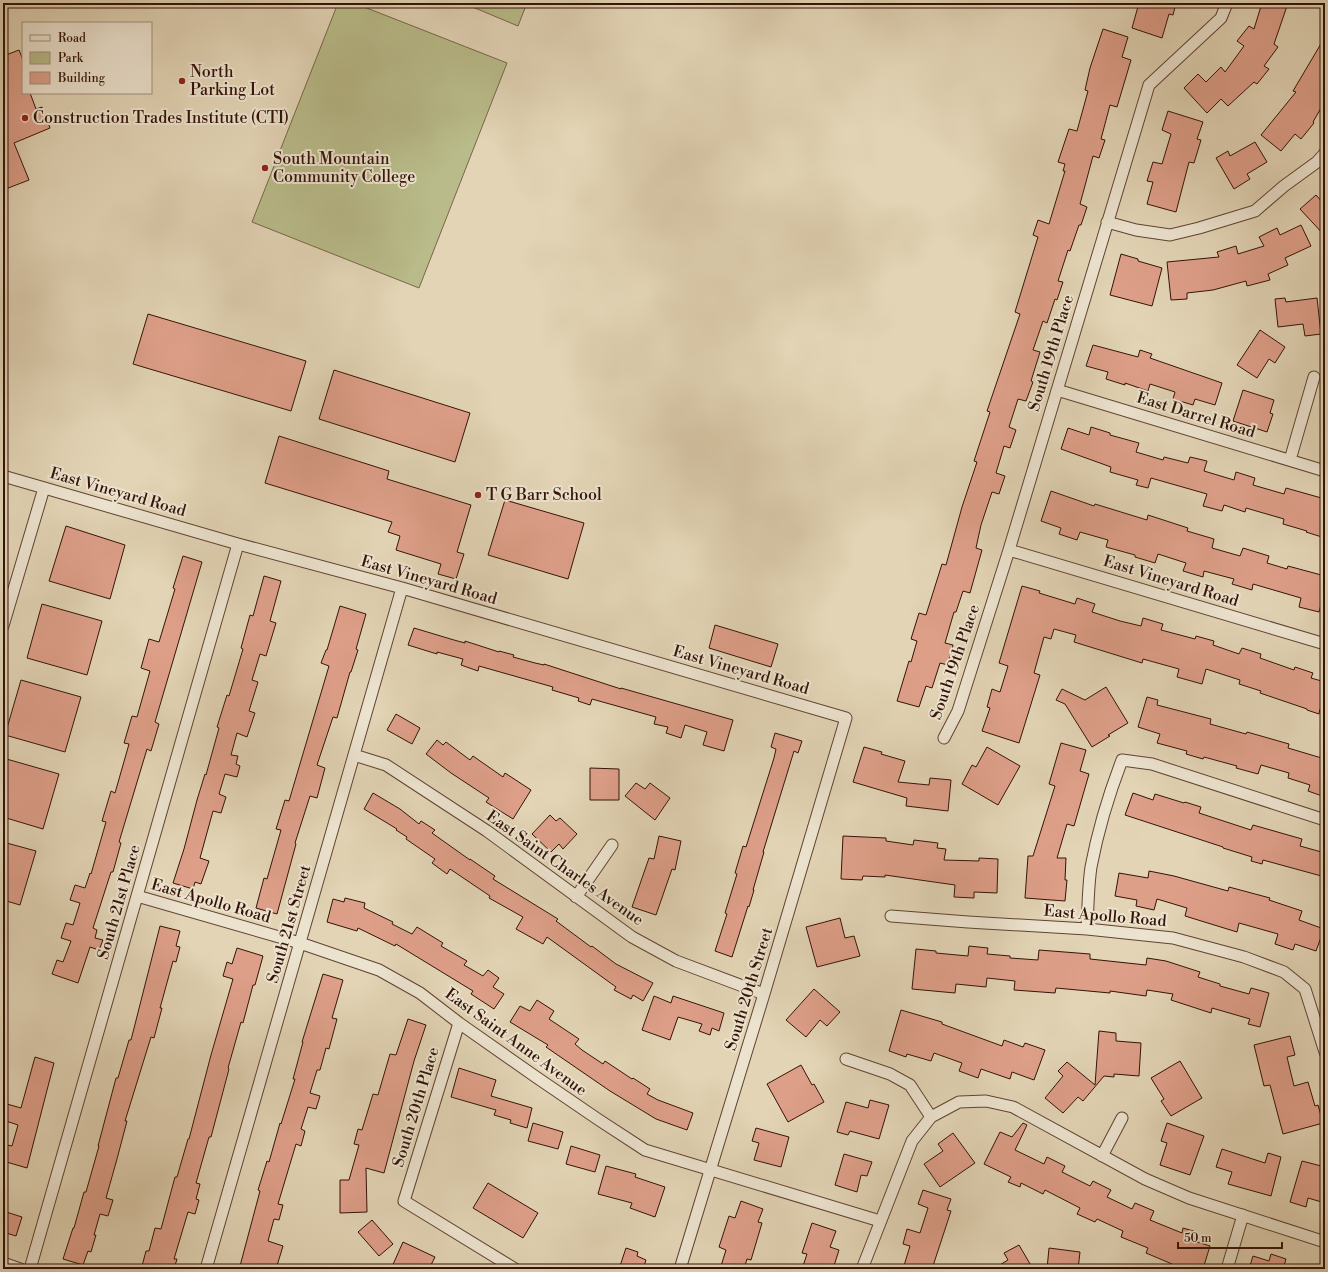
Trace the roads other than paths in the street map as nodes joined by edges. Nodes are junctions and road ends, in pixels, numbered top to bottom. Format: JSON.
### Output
{"nodes":[{"id":1,"x":1227,"y":3,"type":"edge"},
{"id":2,"x":1325,"y":153,"type":"edge"},
{"id":3,"x":1107,"y":222,"type":"junction"},
{"id":4,"x":1314,"y":377,"type":"dead end"},
{"id":5,"x":1057,"y":390,"type":"junction"},
{"id":6,"x":1290,"y":460,"type":"junction"},
{"id":7,"x":1325,"y":471,"type":"edge"},
{"id":8,"x":3,"y":476,"type":"edge"},
{"id":9,"x":44,"y":488,"type":"junction"},
{"id":10,"x":238,"y":544,"type":"junction"},
{"id":11,"x":1009,"y":550,"type":"junction"},
{"id":12,"x":402,"y":588,"type":"junction"},
{"id":13,"x":3,"y":626,"type":"edge"},
{"id":14,"x":1325,"y":644,"type":"edge"},
{"id":15,"x":846,"y":718,"type":"joint"},
{"id":16,"x":944,"y":738,"type":"dead end"},
{"id":17,"x":354,"y":755,"type":"junction"},
{"id":18,"x":1325,"y":820,"type":"edge"},
{"id":19,"x":612,"y":845,"type":"dead end"},
{"id":20,"x":137,"y":896,"type":"junction"},
{"id":21,"x":576,"y":896,"type":"junction"},
{"id":22,"x":891,"y":916,"type":"dead end"},
{"id":23,"x":1087,"y":929,"type":"junction"},
{"id":24,"x":300,"y":943,"type":"junction"},
{"id":25,"x":764,"y":994,"type":"junction"},
{"id":26,"x":459,"y":1023,"type":"junction"},
{"id":27,"x":1325,"y":1052,"type":"edge"},
{"id":28,"x":846,"y":1059,"type":"dead end"},
{"id":29,"x":931,"y":1117,"type":"junction"},
{"id":30,"x":1122,"y":1118,"type":"dead end"},
{"id":31,"x":1102,"y":1156,"type":"junction"},
{"id":32,"x":711,"y":1170,"type":"junction"},
{"id":33,"x":1243,"y":1215,"type":"junction"},
{"id":34,"x":880,"y":1221,"type":"junction"},
{"id":35,"x":1325,"y":1242,"type":"edge"},
{"id":36,"x":3,"y":1263,"type":"edge"},
{"id":37,"x":20,"y":1269,"type":"edge"},
{"id":38,"x":30,"y":1269,"type":"edge"},
{"id":39,"x":206,"y":1269,"type":"edge"},
{"id":40,"x":515,"y":1269,"type":"edge"},
{"id":41,"x":680,"y":1269,"type":"edge"},
{"id":42,"x":862,"y":1269,"type":"edge"},
{"id":43,"x":1226,"y":1269,"type":"edge"}],
"edges":[{"from":1,"to":3,"type":"street","name":"South 19th Place"},
{"from":2,"to":3,"type":"street"},
{"from":3,"to":5,"type":"street","name":"South 19th Place"},
{"from":4,"to":6,"type":"street"},
{"from":5,"to":6,"type":"street","name":"East Darrel Road"},
{"from":5,"to":11,"type":"street","name":"South 19th Place"},
{"from":6,"to":7,"type":"street","name":"East Darrel Road"},
{"from":8,"to":9,"type":"street","name":"East Vineyard Road"},
{"from":9,"to":10,"type":"street","name":"East Vineyard Road"},
{"from":9,"to":13,"type":"street"},
{"from":10,"to":12,"type":"street","name":"East Vineyard Road"},
{"from":10,"to":20,"type":"street","name":"South 21st Place"},
{"from":11,"to":14,"type":"street","name":"East Vineyard Road"},
{"from":11,"to":16,"type":"street","name":"South 19th Place"},
{"from":12,"to":15,"type":"street","name":"East Vineyard Road"},
{"from":12,"to":17,"type":"street","name":"South 21st Street"},
{"from":15,"to":25,"type":"street","name":"South 20th Street"},
{"from":17,"to":21,"type":"street","name":"East Saint Charles Avenue"},
{"from":17,"to":24,"type":"street","name":"South 21st Street"},
{"from":18,"to":23,"type":"street"},
{"from":19,"to":21,"type":"street"},
{"from":20,"to":24,"type":"street","name":"East Apollo Road"},
{"from":20,"to":38,"type":"street","name":"South 21st Place"},
{"from":21,"to":25,"type":"street","name":"East Saint Charles Avenue"},
{"from":22,"to":23,"type":"street","name":"East Apollo Road"},
{"from":23,"to":27,"type":"street","name":"East Apollo Road"},
{"from":24,"to":26,"type":"street","name":"East Saint Anne Avenue"},
{"from":24,"to":39,"type":"street","name":"South 21st Street"},
{"from":25,"to":32,"type":"street","name":"South 20th Street"},
{"from":26,"to":32,"type":"street","name":"East Saint Anne Avenue"},
{"from":26,"to":40,"type":"street","name":"South 20th Place"},
{"from":28,"to":29,"type":"street"},
{"from":29,"to":31,"type":"street"},
{"from":29,"to":34,"type":"street"},
{"from":30,"to":31,"type":"street"},
{"from":31,"to":33,"type":"street"},
{"from":32,"to":34,"type":"street","name":"East Saint Anne Avenue"},
{"from":32,"to":41,"type":"street","name":"South 20th Street"},
{"from":33,"to":35,"type":"street"},
{"from":33,"to":43,"type":"street"},
{"from":34,"to":42,"type":"street"},
{"from":36,"to":37,"type":"street"}]}
